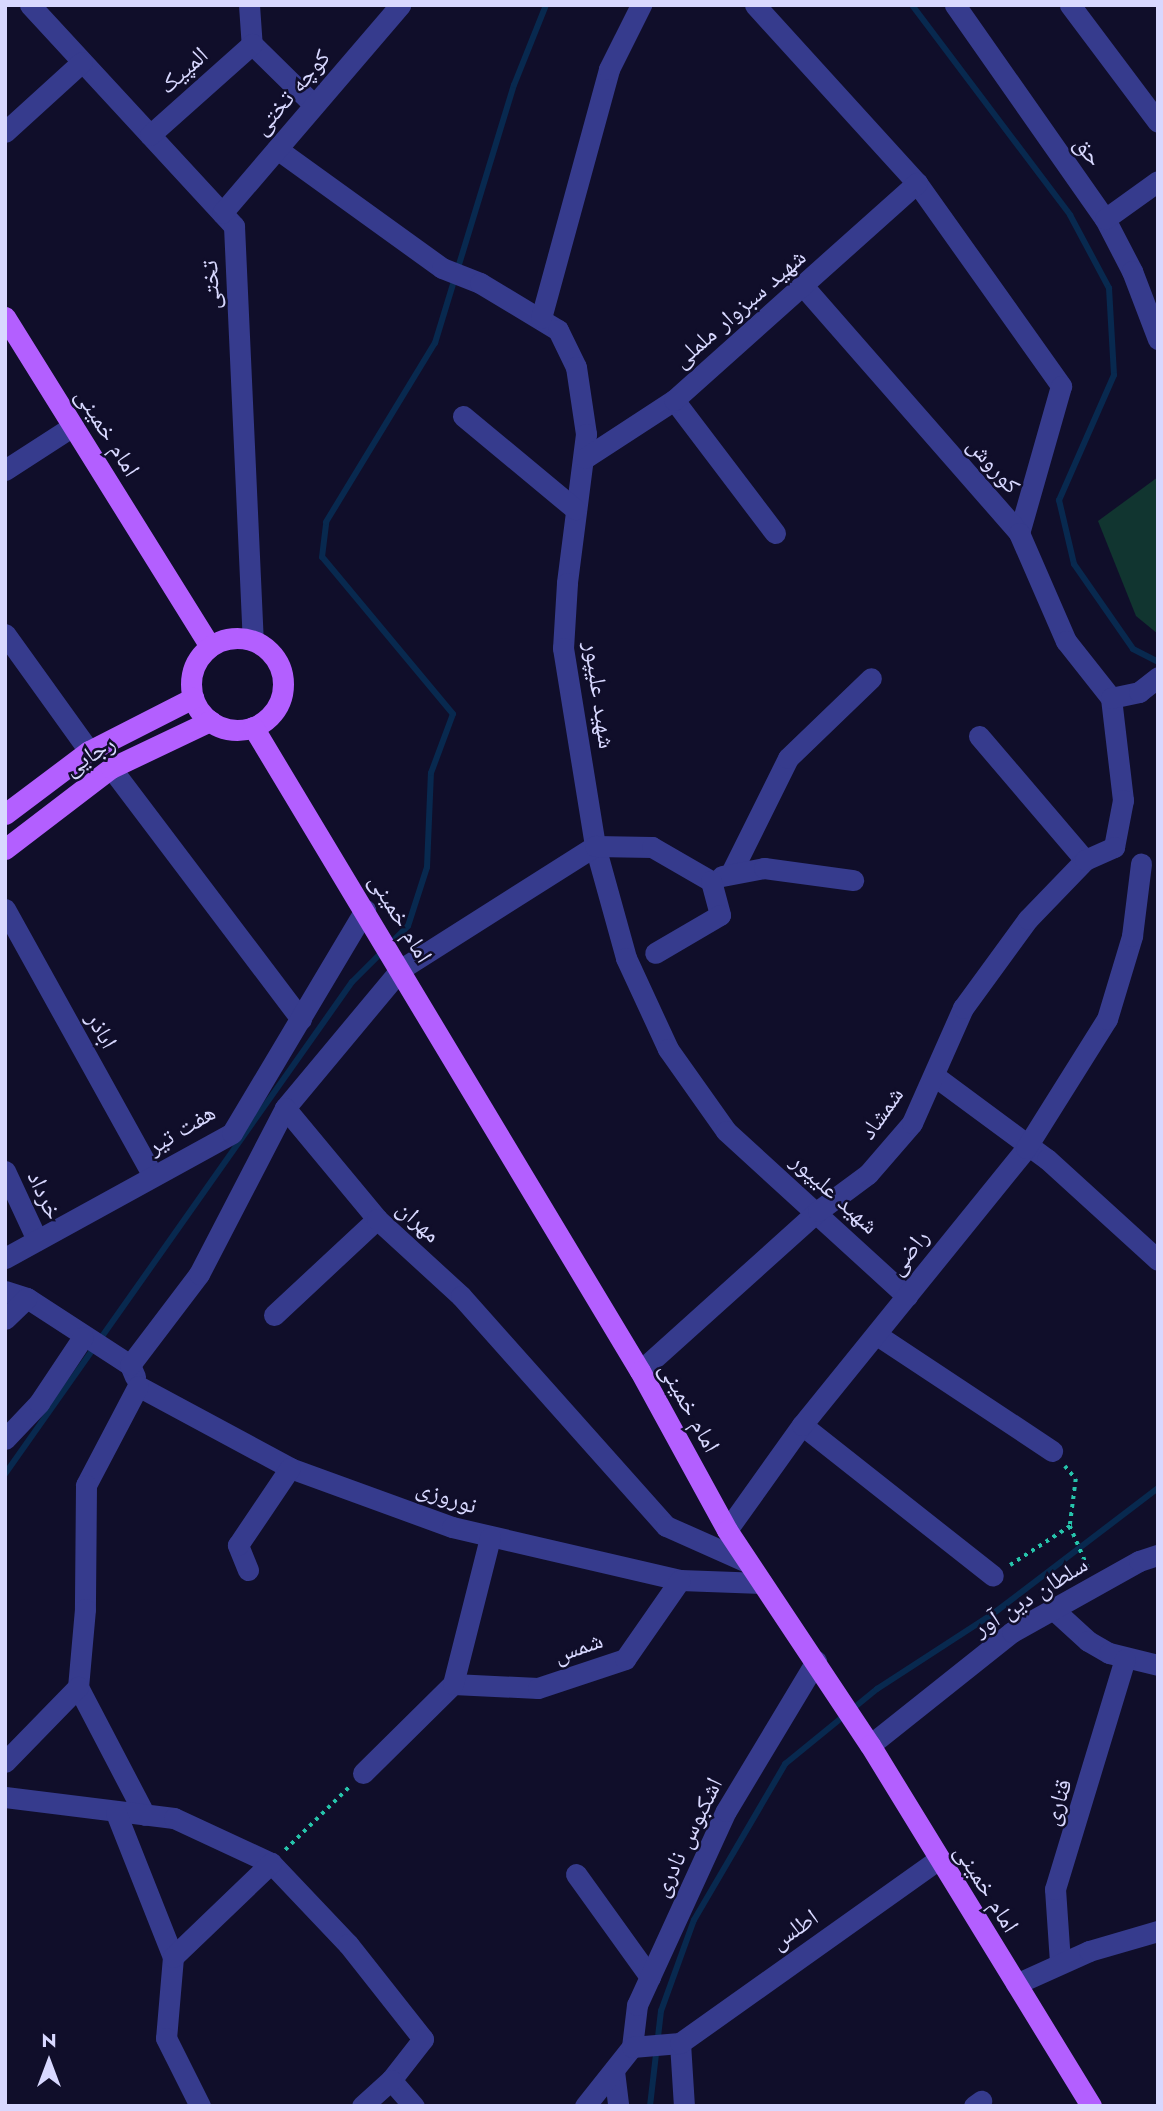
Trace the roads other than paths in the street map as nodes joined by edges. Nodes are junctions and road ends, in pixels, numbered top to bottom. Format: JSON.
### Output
{"nodes":[{"id":1,"x":30,"y":5,"type":"edge"},
{"id":2,"x":249,"y":5,"type":"edge"},
{"id":3,"x":400,"y":5,"type":"edge"},
{"id":4,"x":641,"y":5,"type":"edge"},
{"id":5,"x":755,"y":5,"type":"edge"},
{"id":6,"x":955,"y":5,"type":"edge"},
{"id":7,"x":1070,"y":5,"type":"edge"},
{"id":8,"x":252,"y":44,"type":"junction"},
{"id":9,"x":82,"y":62,"type":"junction"},
{"id":10,"x":314,"y":105,"type":"junction"},
{"id":11,"x":1158,"y":122,"type":"edge"},
{"id":12,"x":5,"y":132,"type":"edge"},
{"id":13,"x":150,"y":135,"type":"junction"},
{"id":14,"x":277,"y":149,"type":"junction"},
{"id":15,"x":1158,"y":181,"type":"edge"},
{"id":16,"x":917,"y":184,"type":"junction"},
{"id":17,"x":222,"y":213,"type":"junction"},
{"id":18,"x":1105,"y":219,"type":"junction"},
{"id":19,"x":804,"y":287,"type":"junction"},
{"id":20,"x":5,"y":317,"type":"edge"},
{"id":21,"x":541,"y":318,"type":"junction"},
{"id":22,"x":1158,"y":339,"type":"edge"},
{"id":23,"x":674,"y":400,"type":"junction"},
{"id":24,"x":463,"y":416,"type":"dead end"},
{"id":25,"x":73,"y":426,"type":"junction"},
{"id":26,"x":585,"y":458,"type":"junction"},
{"id":27,"x":5,"y":470,"type":"edge"},
{"id":28,"x":575,"y":509,"type":"junction"},
{"id":29,"x":1020,"y":533,"type":"junction"},
{"id":30,"x":775,"y":534,"type":"dead end"},
{"id":31,"x":5,"y":634,"type":"edge"},
{"id":32,"x":253,"y":641,"type":"junction"},
{"id":33,"x":210,"y":646,"type":"junction"},
{"id":34,"x":1158,"y":677,"type":"edge"},
{"id":35,"x":871,"y":678,"type":"dead end"},
{"id":36,"x":193,"y":698,"type":"junction"},
{"id":37,"x":1111,"y":698,"type":"junction"},
{"id":38,"x":210,"y":722,"type":"junction"},
{"id":39,"x":253,"y":727,"type":"junction"},
{"id":40,"x":979,"y":736,"type":"dead end"},
{"id":41,"x":89,"y":751,"type":"junction"},
{"id":42,"x":111,"y":768,"type":"junction"},
{"id":43,"x":5,"y":814,"type":"edge"},
{"id":44,"x":595,"y":846,"type":"junction"},
{"id":45,"x":1114,"y":847,"type":"junction"},
{"id":46,"x":5,"y":849,"type":"edge"},
{"id":47,"x":1085,"y":860,"type":"junction"},
{"id":48,"x":1149,"y":862,"type":"edge"},
{"id":49,"x":732,"y":871,"type":"junction"},
{"id":50,"x":853,"y":880,"type":"dead end"},
{"id":51,"x":711,"y":881,"type":"junction"},
{"id":52,"x":5,"y":909,"type":"edge"},
{"id":53,"x":365,"y":911,"type":"junction"},
{"id":54,"x":656,"y":953,"type":"dead end"},
{"id":55,"x":398,"y":964,"type":"junction"},
{"id":56,"x":301,"y":1018,"type":"junction"},
{"id":57,"x":936,"y":1077,"type":"junction"},
{"id":58,"x":285,"y":1108,"type":"junction"},
{"id":59,"x":1026,"y":1147,"type":"junction"},
{"id":60,"x":5,"y":1171,"type":"edge"},
{"id":61,"x":153,"y":1176,"type":"junction"},
{"id":62,"x":818,"y":1211,"type":"junction"},
{"id":63,"x":377,"y":1219,"type":"junction"},
{"id":64,"x":37,"y":1240,"type":"junction"},
{"id":65,"x":1156,"y":1256,"type":"edge"},
{"id":66,"x":5,"y":1258,"type":"edge"},
{"id":67,"x":5,"y":1291,"type":"edge"},
{"id":68,"x":907,"y":1296,"type":"junction"},
{"id":69,"x":27,"y":1298,"type":"junction"},
{"id":70,"x":274,"y":1315,"type":"dead end"},
{"id":71,"x":5,"y":1319,"type":"edge"},
{"id":72,"x":877,"y":1335,"type":"junction"},
{"id":73,"x":83,"y":1336,"type":"junction"},
{"id":74,"x":130,"y":1365,"type":"junction"},
{"id":75,"x":640,"y":1371,"type":"junction"},
{"id":76,"x":138,"y":1386,"type":"junction"},
{"id":77,"x":802,"y":1425,"type":"junction"},
{"id":78,"x":5,"y":1440,"type":"edge"},
{"id":79,"x":1052,"y":1451,"type":"road end"},
{"id":80,"x":290,"y":1468,"type":"junction"},
{"id":81,"x":727,"y":1530,"type":"junction"},
{"id":82,"x":490,"y":1538,"type":"junction"},
{"id":83,"x":1158,"y":1555,"type":"edge"},
{"id":84,"x":747,"y":1562,"type":"junction"},
{"id":85,"x":248,"y":1570,"type":"dead end"},
{"id":86,"x":993,"y":1576,"type":"road end"},
{"id":87,"x":680,"y":1580,"type":"junction"},
{"id":88,"x":762,"y":1583,"type":"junction"},
{"id":89,"x":1054,"y":1610,"type":"junction"},
{"id":90,"x":1125,"y":1659,"type":"junction"},
{"id":91,"x":816,"y":1661,"type":"junction"},
{"id":92,"x":1158,"y":1665,"type":"edge"},
{"id":93,"x":453,"y":1684,"type":"junction"},
{"id":94,"x":78,"y":1687,"type":"junction"},
{"id":95,"x":870,"y":1745,"type":"junction"},
{"id":96,"x":5,"y":1762,"type":"edge"},
{"id":97,"x":363,"y":1773,"type":"road end"},
{"id":98,"x":5,"y":1797,"type":"edge"},
{"id":99,"x":116,"y":1813,"type":"junction"},
{"id":100,"x":145,"y":1815,"type":"junction"},
{"id":101,"x":939,"y":1859,"type":"junction"},
{"id":102,"x":271,"y":1863,"type":"junction"},
{"id":103,"x":576,"y":1874,"type":"dead end"},
{"id":104,"x":1158,"y":1931,"type":"edge"},
{"id":105,"x":173,"y":1957,"type":"junction"},
{"id":106,"x":1060,"y":1962,"type":"junction"},
{"id":107,"x":650,"y":1977,"type":"junction"},
{"id":108,"x":1016,"y":1984,"type":"junction"},
{"id":109,"x":680,"y":2043,"type":"junction"},
{"id":110,"x":632,"y":2048,"type":"junction"},
{"id":111,"x":614,"y":2071,"type":"junction"},
{"id":112,"x":391,"y":2080,"type":"junction"},
{"id":113,"x":200,"y":2106,"type":"edge"},
{"id":114,"x":362,"y":2106,"type":"edge"},
{"id":115,"x":414,"y":2106,"type":"edge"},
{"id":116,"x":585,"y":2106,"type":"edge"},
{"id":117,"x":618,"y":2106,"type":"edge"},
{"id":118,"x":684,"y":2106,"type":"edge"},
{"id":119,"x":1091,"y":2106,"type":"edge"}],
"edges":[{"from":1,"to":9,"type":"street","name":"تختی"},
{"from":2,"to":8,"type":"street"},
{"from":3,"to":10,"type":"street","name":"کوچه تختی"},
{"from":4,"to":21,"type":"street"},
{"from":5,"to":16,"type":"street"},
{"from":6,"to":18,"type":"street","name":"حق"},
{"from":7,"to":11,"type":"street"},
{"from":8,"to":10,"type":"street"},
{"from":8,"to":13,"type":"street","name":"المپیک"},
{"from":9,"to":12,"type":"street"},
{"from":9,"to":13,"type":"street","name":"تختی"},
{"from":10,"to":14,"type":"street","name":"کوچه تختی"},
{"from":13,"to":17,"type":"street","name":"تختی"},
{"from":14,"to":17,"type":"street","name":"کوچه تختی"},
{"from":14,"to":21,"type":"street","name":"شهید علیپور"},
{"from":15,"to":18,"type":"street"},
{"from":16,"to":19,"type":"street","name":"شهید سبزوار ململی"},
{"from":16,"to":29,"type":"street"},
{"from":17,"to":32,"type":"street","name":"تختی"},
{"from":18,"to":22,"type":"street","name":"حق"},
{"from":19,"to":23,"type":"street","name":"شهید سبزوار ململی"},
{"from":19,"to":29,"type":"street","name":"کوروش"},
{"from":20,"to":25,"type":"main road","name":"امام خمینی"},
{"from":21,"to":26,"type":"street","name":"شهید علیپور"},
{"from":23,"to":26,"type":"street","name":"شهید سبزوار ململی"},
{"from":23,"to":30,"type":"street"},
{"from":24,"to":28,"type":"street"},
{"from":25,"to":27,"type":"street"},
{"from":25,"to":33,"type":"main road","name":"امام خمینی"},
{"from":26,"to":28,"type":"street","name":"شهید علیپور"},
{"from":28,"to":44,"type":"street","name":"شهید علیپور"},
{"from":29,"to":37,"type":"street","name":"کوروش"},
{"from":31,"to":41,"type":"street"},
{"from":32,"to":33,"type":"main road"},
{"from":32,"to":39,"type":"main road"},
{"from":33,"to":36,"type":"main road"},
{"from":34,"to":37,"type":"street"},
{"from":35,"to":49,"type":"street"},
{"from":36,"to":38,"type":"main road"},
{"from":36,"to":41,"type":"main road","name":"رجایی"},
{"from":37,"to":45,"type":"street"},
{"from":38,"to":39,"type":"main road"},
{"from":38,"to":42,"type":"main road","name":"رجایی"},
{"from":39,"to":53,"type":"main road","name":"امام خمینی"},
{"from":40,"to":47,"type":"street"},
{"from":41,"to":43,"type":"main road","name":"رجایی"},
{"from":42,"to":46,"type":"main road","name":"رجایی"},
{"from":42,"to":56,"type":"street"},
{"from":44,"to":51,"type":"street"},
{"from":44,"to":55,"type":"street"},
{"from":44,"to":62,"type":"street","name":"شهید علیپور"},
{"from":45,"to":47,"type":"street","name":"شمشاد"},
{"from":45,"to":48,"type":"street"},
{"from":47,"to":57,"type":"street","name":"شمشاد"},
{"from":48,"to":59,"type":"street","name":"راضی"},
{"from":49,"to":50,"type":"street"},
{"from":49,"to":51,"type":"street"},
{"from":51,"to":54,"type":"street"},
{"from":52,"to":61,"type":"street","name":"اباذر"},
{"from":53,"to":55,"type":"main road","name":"امام خمینی"},
{"from":53,"to":56,"type":"street","name":"هفت تیر"},
{"from":55,"to":58,"type":"street"},
{"from":55,"to":75,"type":"main road","name":"امام خمینی"},
{"from":56,"to":61,"type":"street","name":"هفت تیر"},
{"from":57,"to":59,"type":"street"},
{"from":57,"to":62,"type":"street","name":"شمشاد"},
{"from":58,"to":63,"type":"street","name":"مهران"},
{"from":58,"to":74,"type":"street"},
{"from":59,"to":65,"type":"street"},
{"from":59,"to":68,"type":"street","name":"راضی"},
{"from":60,"to":64,"type":"street","name":"خرداد"},
{"from":61,"to":64,"type":"street","name":"هفت تیر"},
{"from":62,"to":68,"type":"street","name":"شهید علیپور"},
{"from":62,"to":75,"type":"street","name":"شمشاد"},
{"from":63,"to":70,"type":"street"},
{"from":63,"to":84,"type":"street","name":"مهران"},
{"from":64,"to":66,"type":"street","name":"هفت تیر"},
{"from":67,"to":69,"type":"street"},
{"from":68,"to":72,"type":"street","name":"راضی"},
{"from":69,"to":71,"type":"street"},
{"from":69,"to":73,"type":"street"},
{"from":72,"to":77,"type":"street","name":"راضی"},
{"from":72,"to":79,"type":"street"},
{"from":73,"to":74,"type":"street"},
{"from":73,"to":78,"type":"street"},
{"from":74,"to":76,"type":"street"},
{"from":75,"to":81,"type":"main road","name":"امام خمینی"},
{"from":76,"to":80,"type":"street","name":"نوروزی"},
{"from":76,"to":94,"type":"street"},
{"from":77,"to":81,"type":"street","name":"راضی"},
{"from":77,"to":86,"type":"street"},
{"from":80,"to":82,"type":"street","name":"نوروزی"},
{"from":80,"to":85,"type":"street"},
{"from":81,"to":84,"type":"main road","name":"امام خمینی"},
{"from":82,"to":87,"type":"street","name":"نوروزی"},
{"from":82,"to":93,"type":"street"},
{"from":83,"to":89,"type":"street","name":"سلطان دین آور"},
{"from":84,"to":88,"type":"main road","name":"امام خمینی"},
{"from":87,"to":88,"type":"street","name":"نوروزی"},
{"from":87,"to":93,"type":"street","name":"شمس"},
{"from":88,"to":91,"type":"main road","name":"امام خمینی"},
{"from":89,"to":90,"type":"street"},
{"from":89,"to":95,"type":"street","name":"سلطان دین آور"},
{"from":90,"to":92,"type":"street"},
{"from":90,"to":106,"type":"street","name":"قناری"},
{"from":91,"to":95,"type":"main road","name":"امام خمینی"},
{"from":91,"to":107,"type":"street","name":"اشکبوس نادری"},
{"from":93,"to":97,"type":"street"},
{"from":94,"to":96,"type":"street"},
{"from":94,"to":100,"type":"street"},
{"from":95,"to":101,"type":"main road","name":"امام خمینی"},
{"from":98,"to":99,"type":"street"},
{"from":99,"to":100,"type":"street"},
{"from":99,"to":105,"type":"street"},
{"from":100,"to":102,"type":"street"},
{"from":101,"to":108,"type":"main road","name":"امام خمینی"},
{"from":101,"to":109,"type":"street","name":"اطلس"},
{"from":102,"to":105,"type":"street"},
{"from":102,"to":112,"type":"street"},
{"from":103,"to":107,"type":"street"},
{"from":104,"to":106,"type":"street"},
{"from":105,"to":113,"type":"street"},
{"from":106,"to":108,"type":"street"},
{"from":107,"to":110,"type":"street","name":"اشکبوس نادری"},
{"from":108,"to":119,"type":"main road","name":"امام خمینی"},
{"from":109,"to":110,"type":"street"},
{"from":109,"to":118,"type":"street"},
{"from":110,"to":111,"type":"street"},
{"from":111,"to":116,"type":"street"},
{"from":111,"to":117,"type":"street"},
{"from":112,"to":114,"type":"street"},
{"from":112,"to":115,"type":"street"}]}
